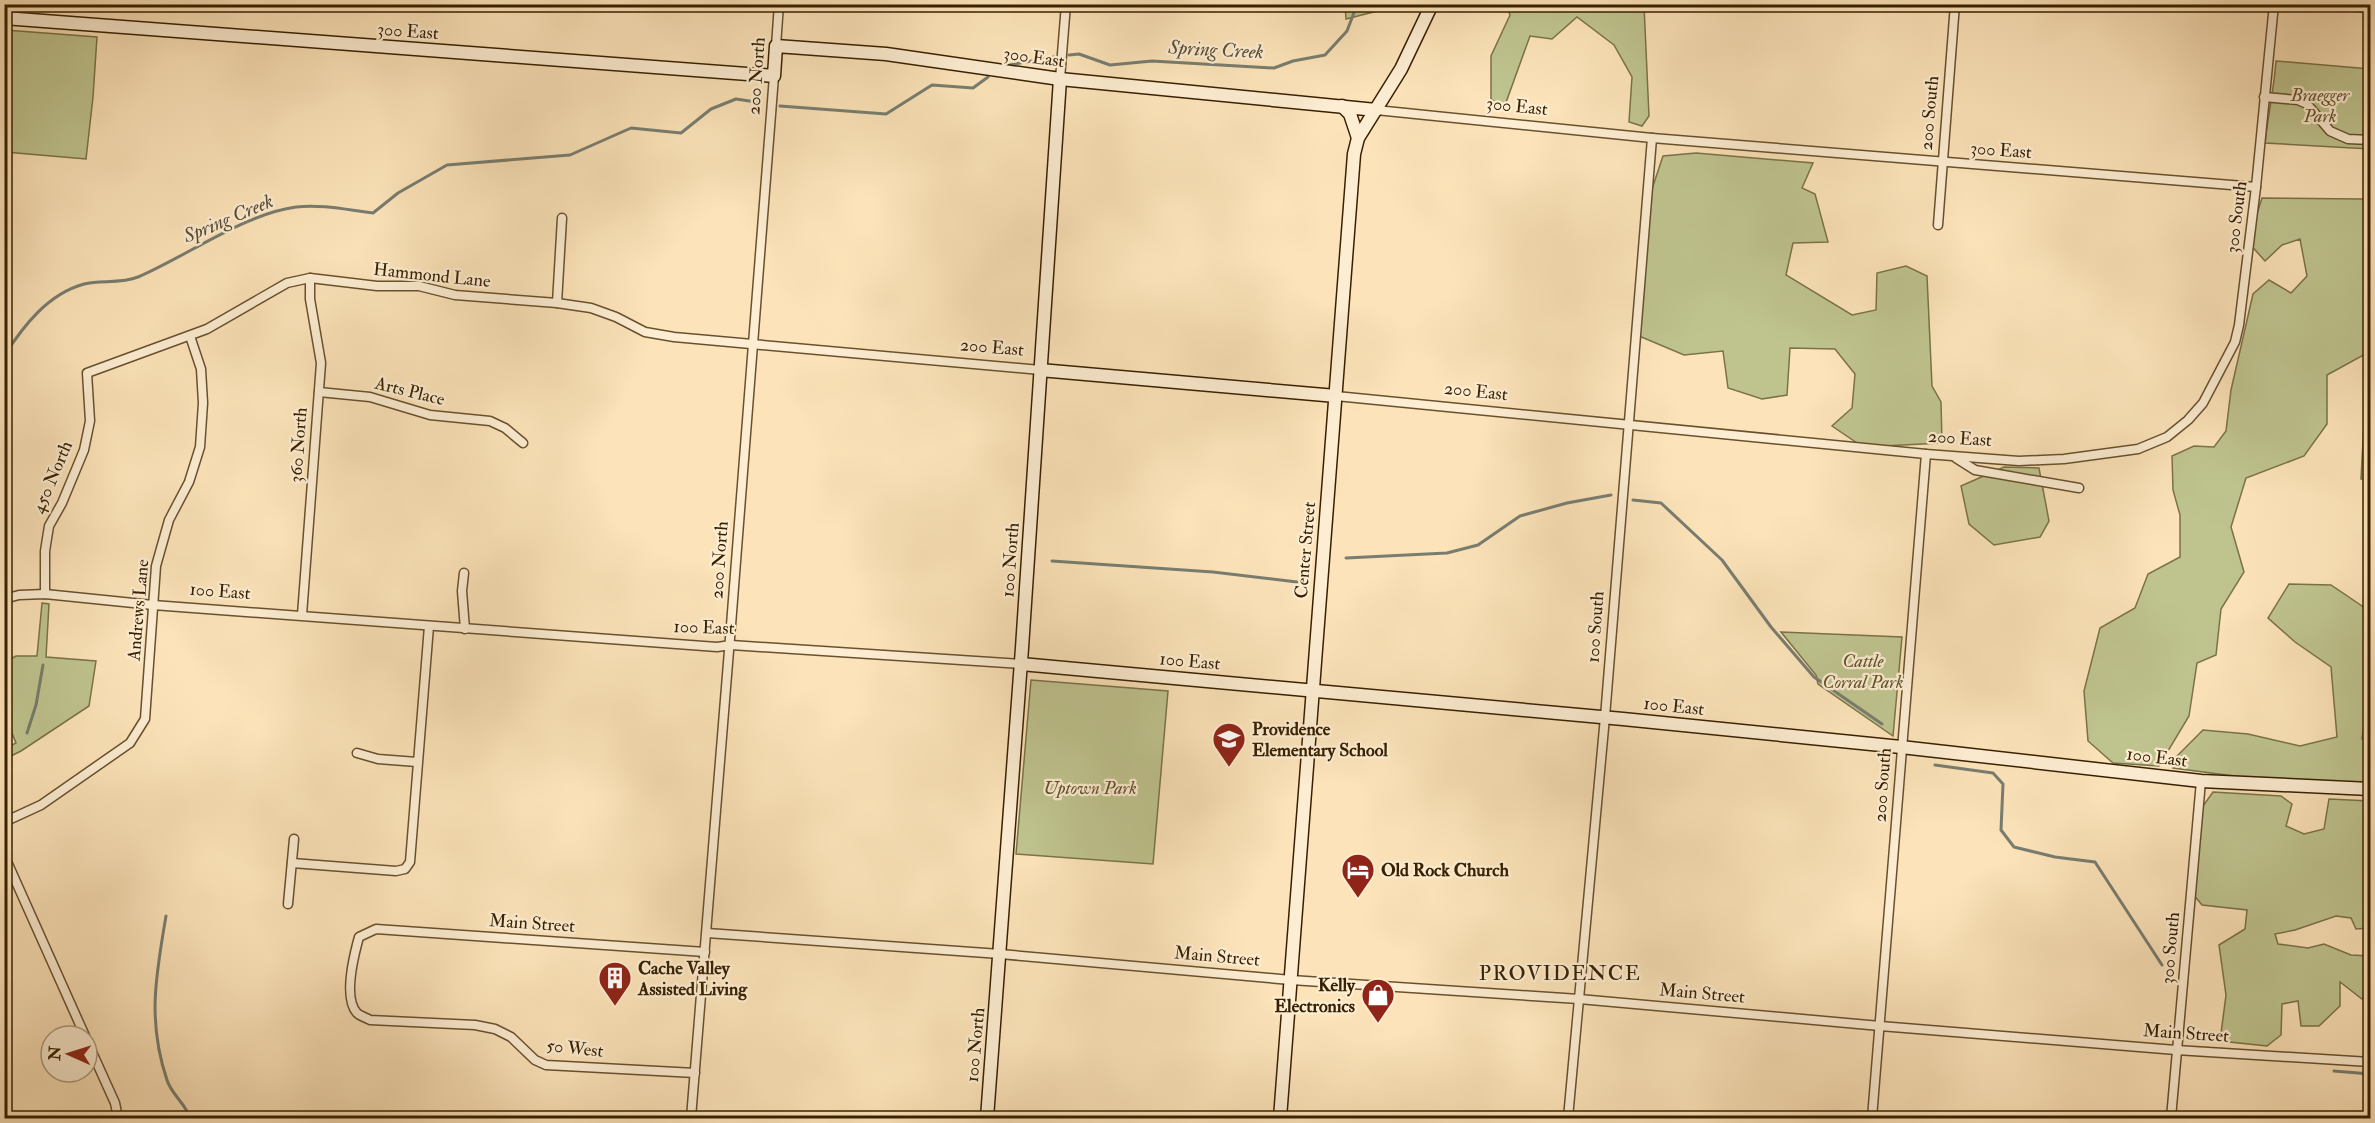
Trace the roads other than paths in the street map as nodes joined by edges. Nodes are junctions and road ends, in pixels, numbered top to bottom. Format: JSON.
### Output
{"nodes":[{"id":1,"x":779,"y":4,"type":"edge"},
{"id":2,"x":1066,"y":4,"type":"edge"},
{"id":3,"x":1432,"y":4,"type":"edge"},
{"id":4,"x":1955,"y":4,"type":"edge"},
{"id":5,"x":2274,"y":4,"type":"edge"},
{"id":6,"x":2324,"y":4,"type":"edge"},
{"id":7,"x":2370,"y":8,"type":"edge"},
{"id":8,"x":4,"y":18,"type":"edge"},
{"id":9,"x":776,"y":46,"type":"junction"},
{"id":10,"x":774,"y":76,"type":"junction"},
{"id":11,"x":1060,"y":79,"type":"junction"},
{"id":12,"x":2264,"y":97,"type":"junction"},
{"id":13,"x":1342,"y":106,"type":"junction"},
{"id":14,"x":1376,"y":110,"type":"junction"},
{"id":15,"x":1358,"y":138,"type":"junction"},
{"id":16,"x":1652,"y":138,"type":"junction"},
{"id":17,"x":2370,"y":140,"type":"edge"},
{"id":18,"x":1941,"y":164,"type":"junction"},
{"id":19,"x":2256,"y":187,"type":"junction"},
{"id":20,"x":562,"y":219,"type":"dead end"},
{"id":21,"x":1938,"y":225,"type":"dead end"},
{"id":22,"x":309,"y":278,"type":"junction"},
{"id":23,"x":557,"y":303,"type":"junction"},
{"id":24,"x":190,"y":336,"type":"junction"},
{"id":25,"x":753,"y":343,"type":"junction"},
{"id":26,"x":1040,"y":370,"type":"junction"},
{"id":27,"x":87,"y":373,"type":"joint"},
{"id":28,"x":319,"y":392,"type":"junction"},
{"id":29,"x":1335,"y":396,"type":"junction"},
{"id":30,"x":2188,"y":420,"type":"joint"},
{"id":31,"x":1628,"y":424,"type":"junction"},
{"id":32,"x":523,"y":443,"type":"dead end"},
{"id":33,"x":1926,"y":454,"type":"junction"},
{"id":34,"x":1953,"y":456,"type":"junction"},
{"id":35,"x":2079,"y":488,"type":"dead end"},
{"id":36,"x":464,"y":573,"type":"dead end"},
{"id":37,"x":45,"y":594,"type":"junction"},
{"id":38,"x":4,"y":599,"type":"edge"},
{"id":39,"x":153,"y":604,"type":"junction"},
{"id":40,"x":302,"y":615,"type":"junction"},
{"id":41,"x":429,"y":626,"type":"junction"},
{"id":42,"x":465,"y":629,"type":"junction"},
{"id":43,"x":731,"y":645,"type":"junction"},
{"id":44,"x":1021,"y":664,"type":"junction"},
{"id":45,"x":1311,"y":689,"type":"junction"},
{"id":46,"x":1605,"y":717,"type":"junction"},
{"id":47,"x":1901,"y":747,"type":"junction"},
{"id":48,"x":357,"y":753,"type":"dead end"},
{"id":49,"x":417,"y":762,"type":"junction"},
{"id":50,"x":2201,"y":781,"type":"junction"},
{"id":51,"x":2370,"y":789,"type":"edge"},
{"id":52,"x":4,"y":822,"type":"edge"},
{"id":53,"x":294,"y":839,"type":"dead end"},
{"id":54,"x":4,"y":855,"type":"edge"},
{"id":55,"x":292,"y":863,"type":"junction"},
{"id":56,"x":288,"y":904,"type":"dead end"},
{"id":57,"x":707,"y":933,"type":"junction"},
{"id":58,"x":705,"y":952,"type":"junction"},
{"id":59,"x":1000,"y":954,"type":"junction"},
{"id":60,"x":1291,"y":980,"type":"junction"},
{"id":61,"x":1579,"y":999,"type":"junction"},
{"id":62,"x":357,"y":1013,"type":"joint"},
{"id":63,"x":80,"y":1024,"type":"edge"},
{"id":64,"x":1880,"y":1026,"type":"junction"},
{"id":65,"x":2176,"y":1050,"type":"junction"},
{"id":66,"x":2370,"y":1062,"type":"edge"},
{"id":67,"x":99,"y":1068,"type":"edge"},
{"id":68,"x":695,"y":1073,"type":"junction"},
{"id":69,"x":118,"y":1119,"type":"edge"},
{"id":70,"x":691,"y":1119,"type":"edge"},
{"id":71,"x":987,"y":1119,"type":"edge"},
{"id":72,"x":1280,"y":1119,"type":"edge"},
{"id":73,"x":1568,"y":1119,"type":"edge"},
{"id":74,"x":1872,"y":1119,"type":"edge"},
{"id":75,"x":2170,"y":1119,"type":"edge"}],
"edges":[{"from":1,"to":9,"type":"street","name":"200 North"},
{"from":2,"to":11,"type":"street","name":"100 North"},
{"from":3,"to":14,"type":"street","name":"Center Street"},
{"from":4,"to":18,"type":"street","name":"200 South"},
{"from":5,"to":12,"type":"street","name":"300 South"},
{"from":6,"to":7,"type":"street"},
{"from":8,"to":10,"type":"street","name":"300 East"},
{"from":9,"to":10,"type":"street","name":"200 North"},
{"from":9,"to":11,"type":"street","name":"300 East"},
{"from":10,"to":25,"type":"street","name":"200 North"},
{"from":11,"to":13,"type":"street","name":"300 East"},
{"from":11,"to":26,"type":"street","name":"100 North"},
{"from":12,"to":17,"type":"street"},
{"from":12,"to":19,"type":"street","name":"300 South"},
{"from":13,"to":14,"type":"street","name":"300 East"},
{"from":13,"to":15,"type":"street"},
{"from":14,"to":15,"type":"street","name":"Center Street"},
{"from":14,"to":16,"type":"street","name":"300 East"},
{"from":15,"to":29,"type":"street","name":"Center Street"},
{"from":16,"to":18,"type":"street","name":"300 East"},
{"from":16,"to":31,"type":"street","name":"100 South"},
{"from":18,"to":19,"type":"street","name":"300 East"},
{"from":18,"to":21,"type":"street","name":"200 South"},
{"from":19,"to":30,"type":"street","name":"300 South"},
{"from":20,"to":23,"type":"street"},
{"from":22,"to":23,"type":"street","name":"Hammond Lane"},
{"from":22,"to":24,"type":"street","name":"Hammond Lane"},
{"from":22,"to":28,"type":"street","name":"360 North"},
{"from":23,"to":25,"type":"street","name":"Hammond Lane"},
{"from":24,"to":27,"type":"street","name":"Hammond Lane"},
{"from":24,"to":39,"type":"street","name":"Andrews Lane"},
{"from":25,"to":26,"type":"street","name":"200 East"},
{"from":25,"to":43,"type":"street","name":"200 North"},
{"from":26,"to":29,"type":"street","name":"200 East"},
{"from":26,"to":44,"type":"street","name":"100 North"},
{"from":27,"to":37,"type":"street","name":"450 North"},
{"from":28,"to":32,"type":"street","name":"Arts Place"},
{"from":28,"to":40,"type":"street","name":"360 North"},
{"from":29,"to":31,"type":"street","name":"200 East"},
{"from":29,"to":45,"type":"street","name":"Center Street"},
{"from":30,"to":34,"type":"street","name":"200 East"},
{"from":31,"to":33,"type":"street","name":"200 East"},
{"from":31,"to":46,"type":"street","name":"100 South"},
{"from":33,"to":34,"type":"street","name":"200 East"},
{"from":33,"to":47,"type":"street","name":"200 South"},
{"from":34,"to":35,"type":"street"},
{"from":36,"to":42,"type":"street"},
{"from":37,"to":38,"type":"street","name":"100 East"},
{"from":37,"to":39,"type":"street","name":"100 East"},
{"from":39,"to":40,"type":"street","name":"100 East"},
{"from":39,"to":52,"type":"street","name":"Andrews Lane"},
{"from":40,"to":41,"type":"street","name":"100 East"},
{"from":41,"to":42,"type":"street","name":"100 East"},
{"from":41,"to":49,"type":"street"},
{"from":42,"to":43,"type":"street","name":"100 East"},
{"from":43,"to":44,"type":"street","name":"100 East"},
{"from":43,"to":57,"type":"street","name":"200 North"},
{"from":44,"to":45,"type":"street","name":"100 East"},
{"from":44,"to":59,"type":"street","name":"100 North"},
{"from":45,"to":46,"type":"street","name":"100 East"},
{"from":45,"to":60,"type":"street","name":"Center Street"},
{"from":46,"to":47,"type":"street","name":"100 East"},
{"from":46,"to":61,"type":"street","name":"100 South"},
{"from":47,"to":50,"type":"street","name":"100 East"},
{"from":47,"to":64,"type":"street","name":"200 South"},
{"from":48,"to":49,"type":"street"},
{"from":49,"to":55,"type":"street"},
{"from":50,"to":51,"type":"street","name":"100 East"},
{"from":50,"to":65,"type":"street","name":"300 South"},
{"from":53,"to":55,"type":"street"},
{"from":54,"to":63,"type":"street"},
{"from":55,"to":56,"type":"street"},
{"from":57,"to":58,"type":"street","name":"200 North"},
{"from":57,"to":59,"type":"street","name":"Main Street"},
{"from":58,"to":62,"type":"street","name":"Main Street"},
{"from":58,"to":68,"type":"street","name":"200 North"},
{"from":59,"to":60,"type":"street","name":"Main Street"},
{"from":59,"to":71,"type":"street","name":"100 North"},
{"from":60,"to":61,"type":"street","name":"Main Street"},
{"from":60,"to":72,"type":"street","name":"Center Street"},
{"from":61,"to":64,"type":"street","name":"Main Street"},
{"from":61,"to":73,"type":"street","name":"100 South"},
{"from":62,"to":68,"type":"street","name":"50 West"},
{"from":64,"to":65,"type":"street","name":"Main Street"},
{"from":64,"to":74,"type":"street","name":"200 South"},
{"from":65,"to":66,"type":"street","name":"Main Street"},
{"from":65,"to":75,"type":"street","name":"300 South"},
{"from":67,"to":69,"type":"street"},
{"from":68,"to":70,"type":"street","name":"200 North"}]}
